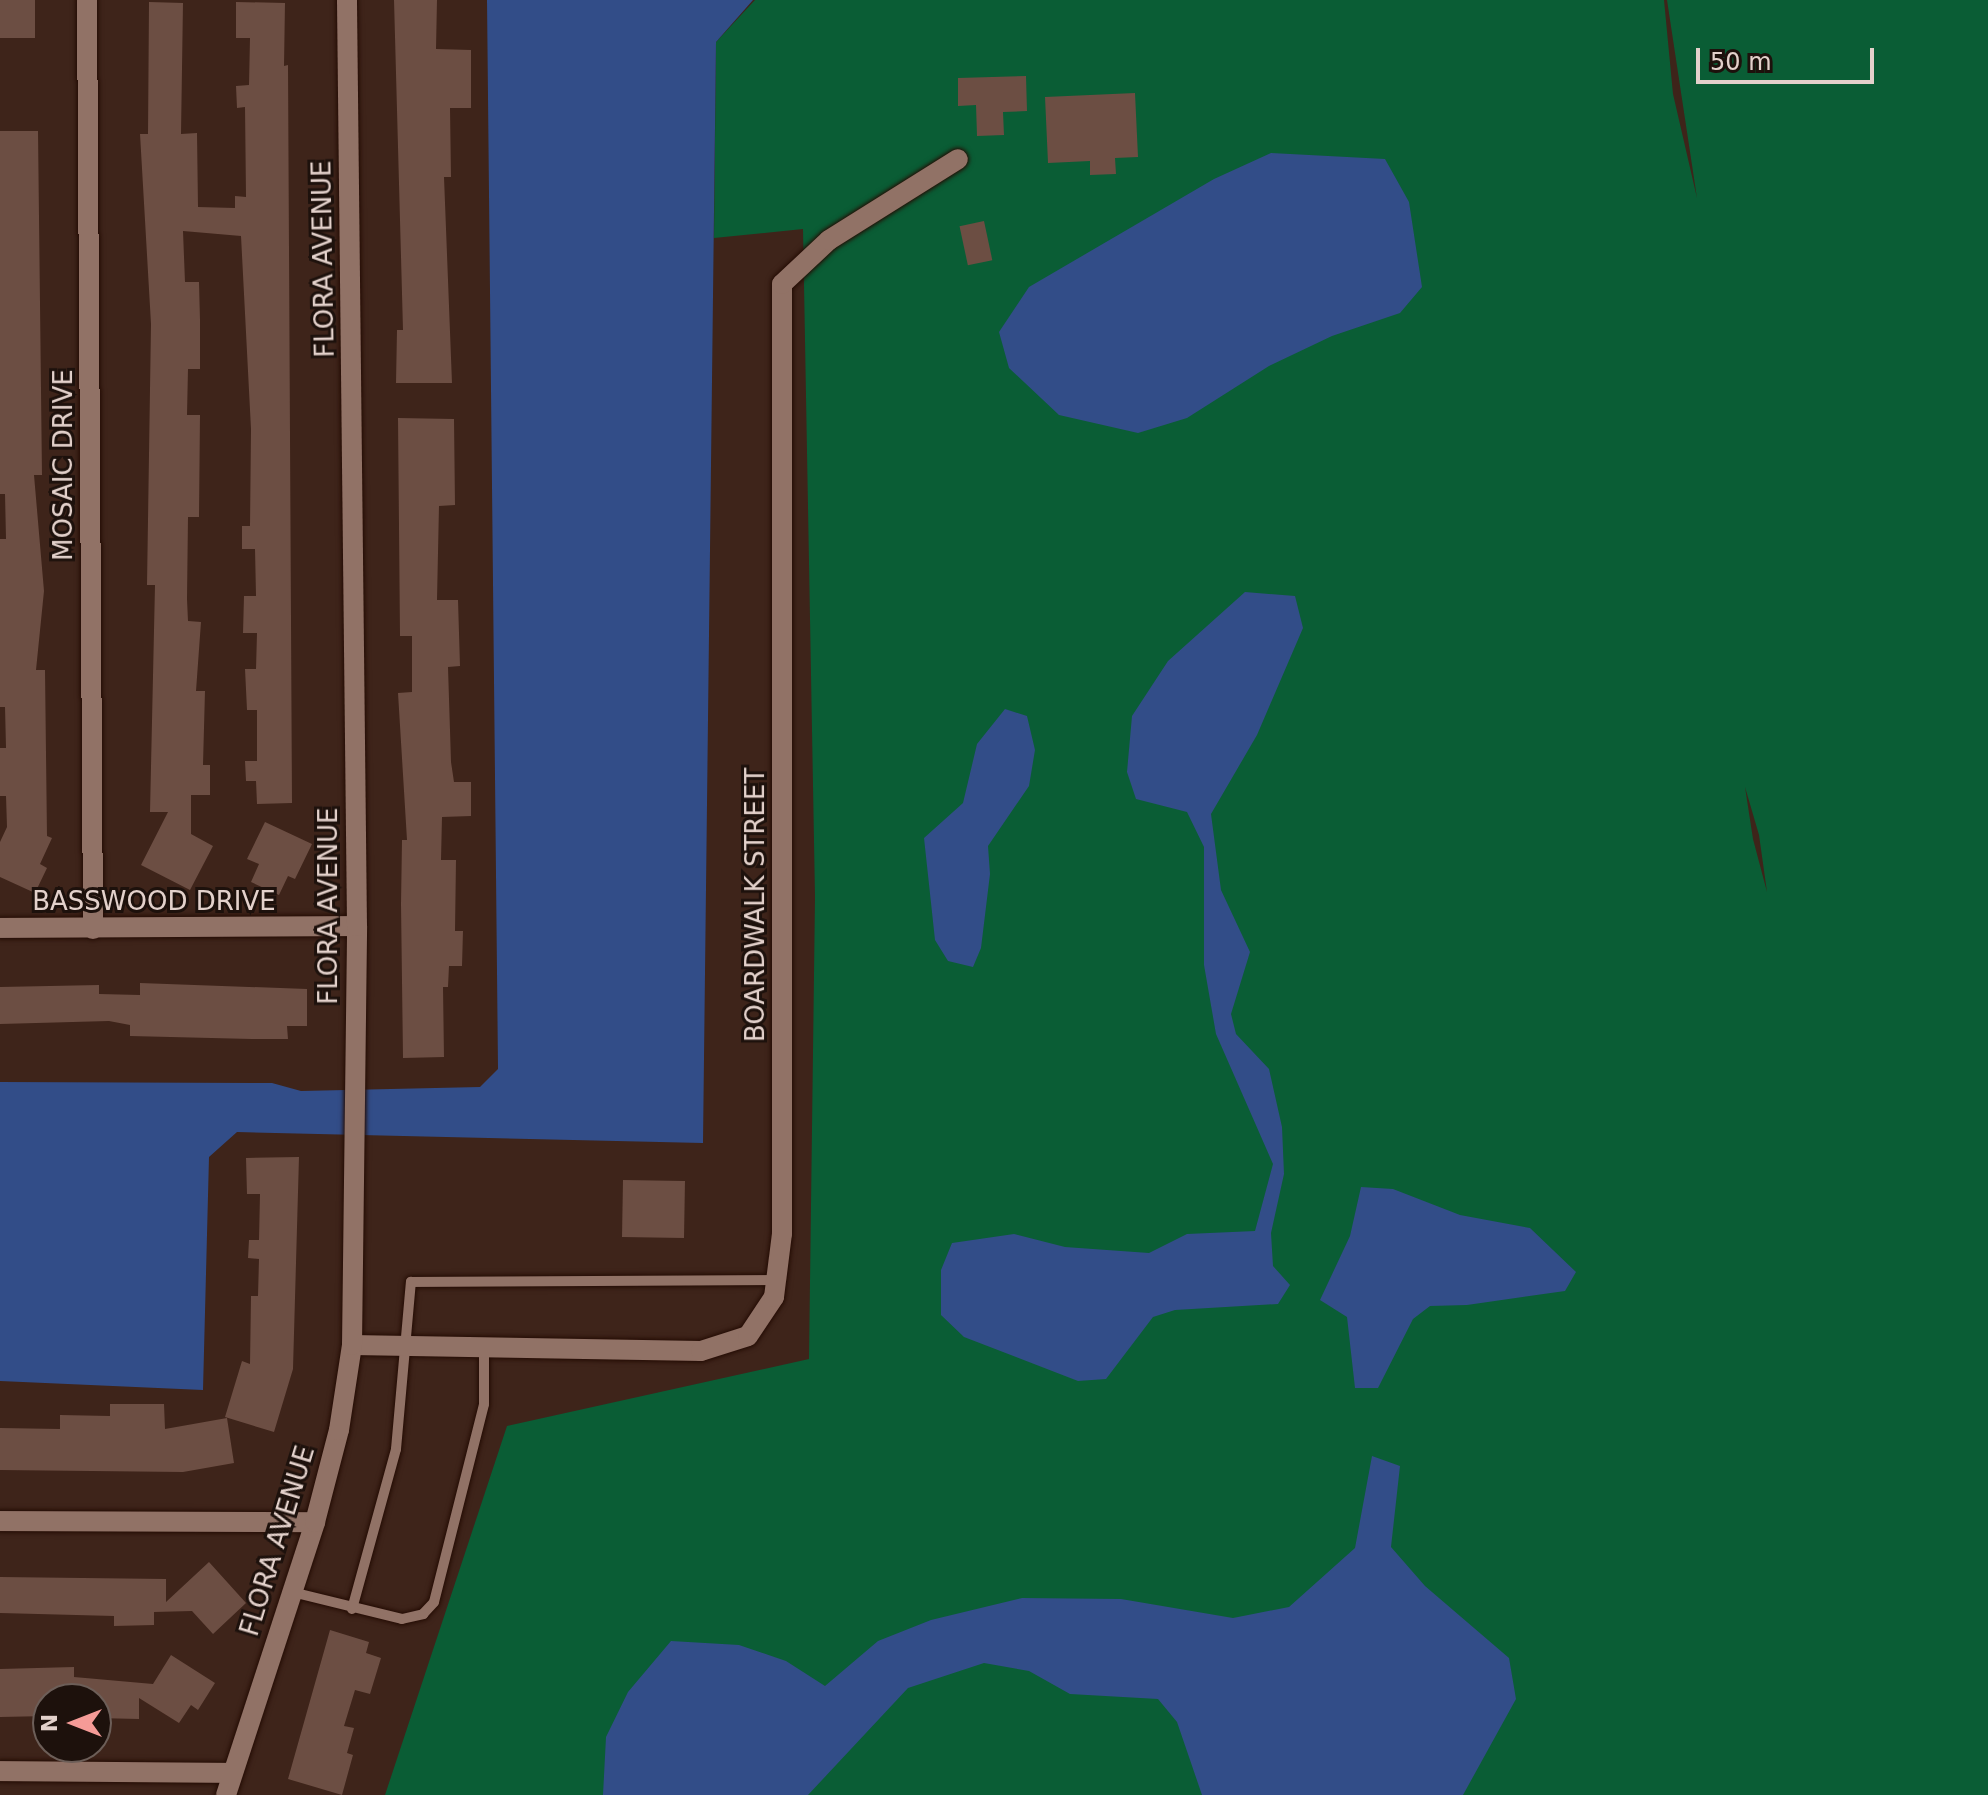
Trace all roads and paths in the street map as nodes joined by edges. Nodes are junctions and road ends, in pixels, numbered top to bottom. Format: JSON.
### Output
{"nodes":[{"id":1,"x":87,"y":0,"type":"edge"},
{"id":2,"x":347,"y":0,"type":"edge"},
{"id":3,"x":958,"y":159,"type":"dead end"},
{"id":4,"x":357,"y":926,"type":"junction"},
{"id":5,"x":0,"y":928,"type":"edge"},
{"id":6,"x":93,"y":929,"type":"junction"},
{"id":7,"x":776,"y":1280,"type":"junction"},
{"id":8,"x":352,"y":1345,"type":"junction"},
{"id":9,"x":406,"y":1347,"type":"junction"},
{"id":10,"x":484,"y":1348,"type":"junction"},
{"id":11,"x":0,"y":1521,"type":"edge"},
{"id":12,"x":315,"y":1522,"type":"junction"},
{"id":13,"x":292,"y":1592,"type":"junction"},
{"id":14,"x":352,"y":1609,"type":"junction"},
{"id":15,"x":0,"y":1771,"type":"edge"},
{"id":16,"x":232,"y":1773,"type":"junction"},
{"id":17,"x":226,"y":1795,"type":"edge"}],
"edges":[{"from":1,"to":6,"type":"street","name":"MOSAIC DRIVE"},
{"from":2,"to":4,"type":"street","name":"FLORA AVENUE"},
{"from":3,"to":7,"type":"street","name":"BOARDWALK STREET"},
{"from":4,"to":6,"type":"street","name":"BASSWOOD DRIVE"},
{"from":4,"to":8,"type":"street","name":"FLORA AVENUE"},
{"from":5,"to":6,"type":"street","name":"BASSWOOD DRIVE"},
{"from":7,"to":9,"type":"lane"},
{"from":7,"to":10,"type":"street","name":"BOARDWALK STREET"},
{"from":8,"to":9,"type":"street","name":"BOARDWALK STREET"},
{"from":8,"to":12,"type":"street","name":"FLORA AVENUE"},
{"from":9,"to":10,"type":"street","name":"BOARDWALK STREET"},
{"from":9,"to":14,"type":"lane"},
{"from":10,"to":14,"type":"lane"},
{"from":11,"to":12,"type":"street"},
{"from":12,"to":13,"type":"street","name":"FLORA AVENUE"},
{"from":13,"to":14,"type":"lane"},
{"from":13,"to":16,"type":"street","name":"FLORA AVENUE"},
{"from":15,"to":16,"type":"street"},
{"from":16,"to":17,"type":"street","name":"FLORA AVENUE"}]}
